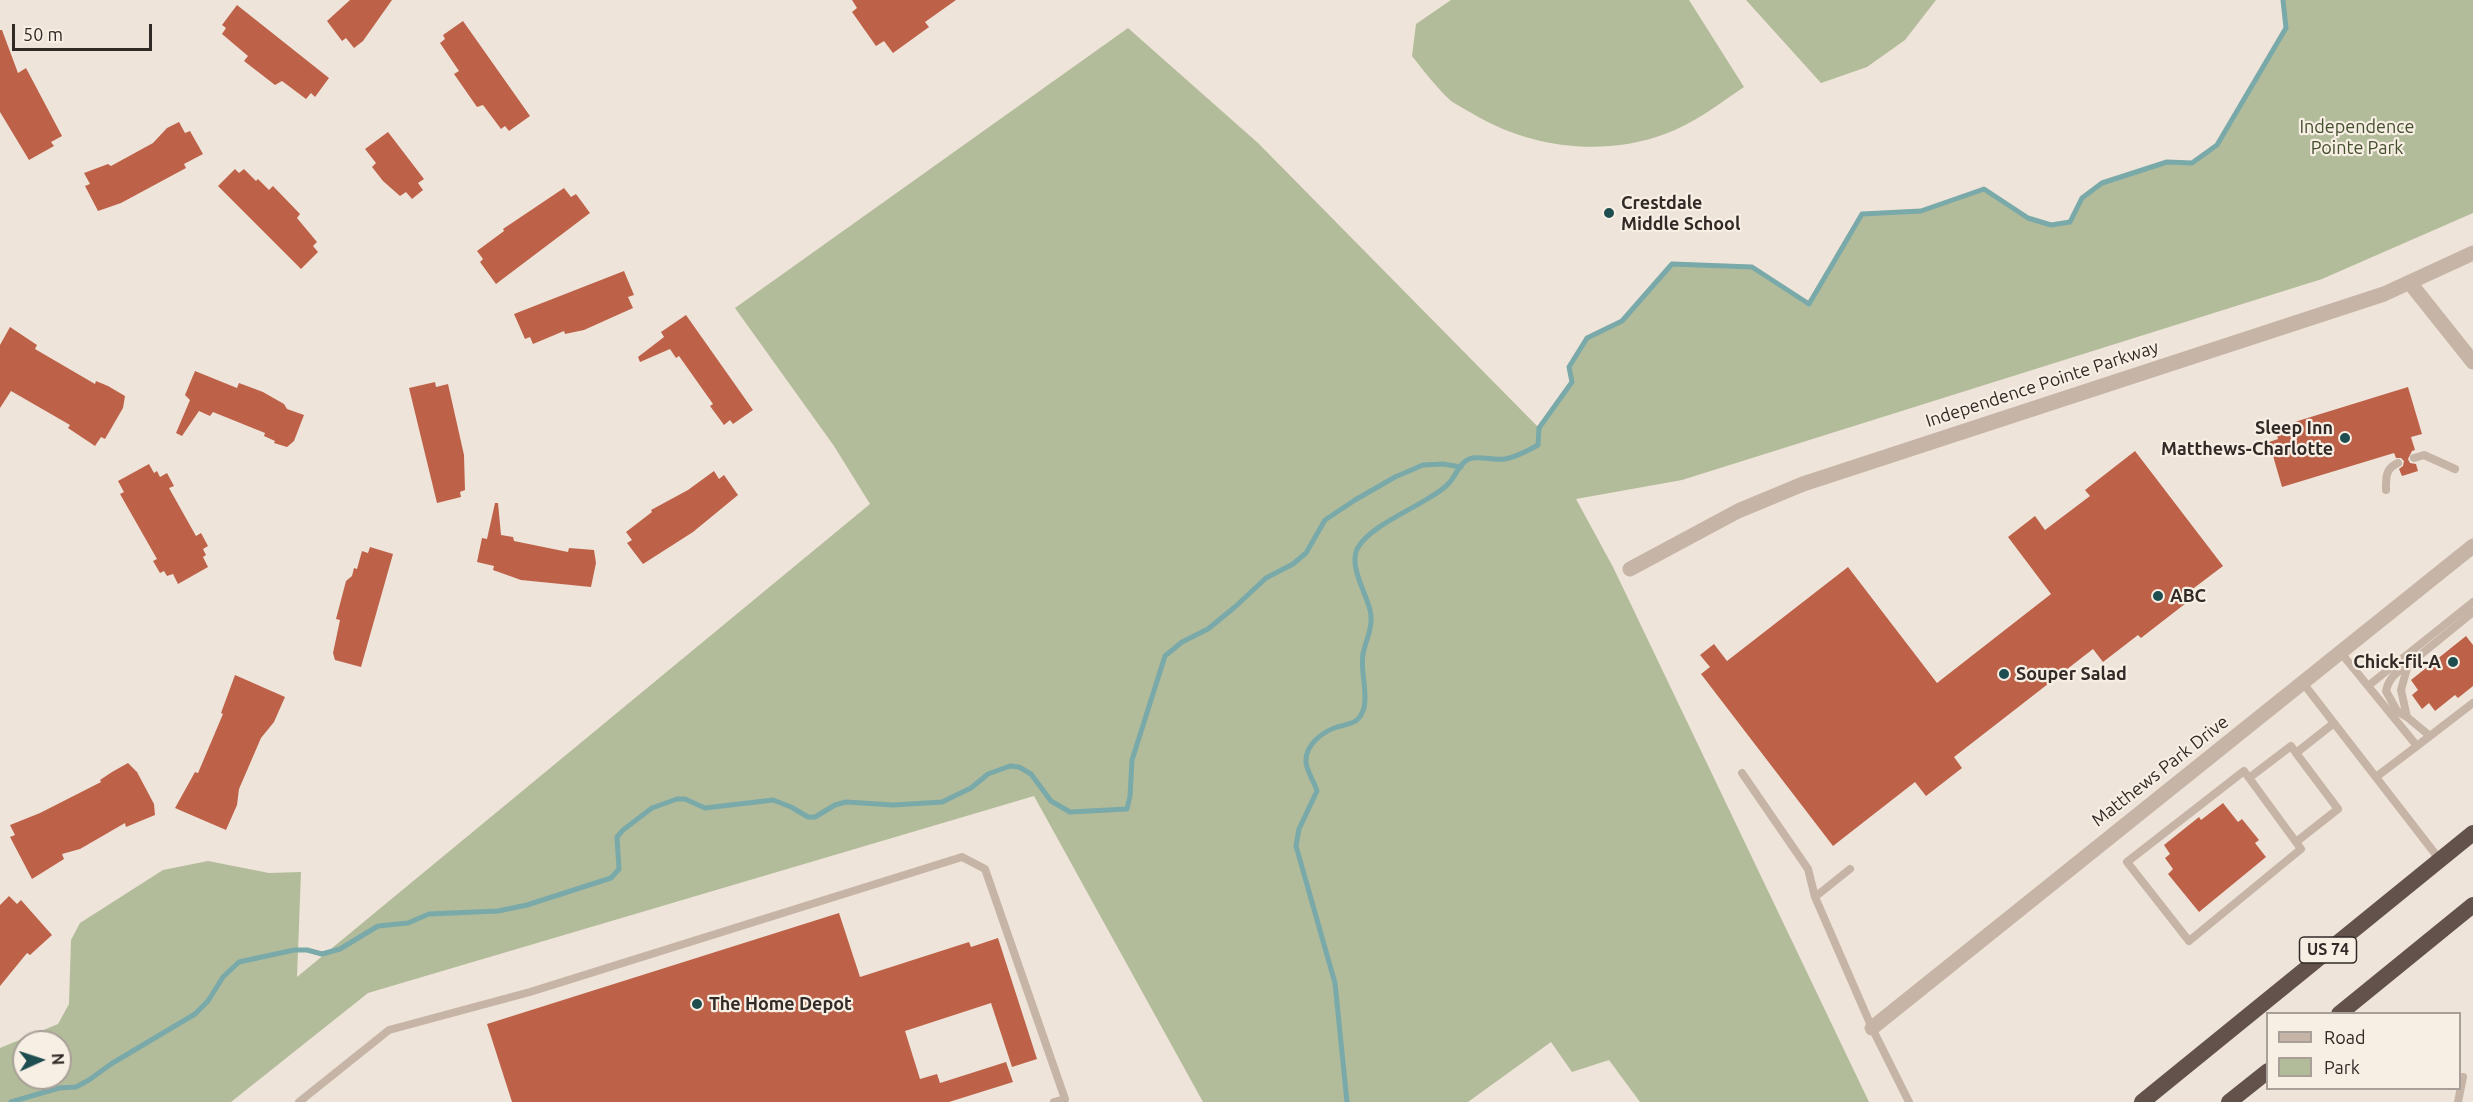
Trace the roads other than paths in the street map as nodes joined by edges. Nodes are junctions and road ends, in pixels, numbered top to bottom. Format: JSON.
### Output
{"nodes":[{"id":1,"x":2473,"y":254,"type":"edge"},
{"id":2,"x":2410,"y":283,"type":"junction"},
{"id":3,"x":2473,"y":362,"type":"edge"},
{"id":4,"x":2414,"y":458,"type":"dead end"},
{"id":5,"x":2397,"y":463,"type":"dead end"},
{"id":6,"x":2455,"y":469,"type":"dead end"},
{"id":7,"x":2386,"y":490,"type":"dead end"},
{"id":8,"x":2473,"y":546,"type":"edge"},
{"id":9,"x":1630,"y":569,"type":"dead end"},
{"id":10,"x":2473,"y":602,"type":"edge"},
{"id":11,"x":2473,"y":612,"type":"edge"},
{"id":12,"x":2341,"y":653,"type":"junction"},
{"id":13,"x":2408,"y":665,"type":"junction"},
{"id":14,"x":2303,"y":683,"type":"junction"},
{"id":15,"x":2368,"y":686,"type":"junction"},
{"id":16,"x":2473,"y":703,"type":"edge"},
{"id":17,"x":2407,"y":717,"type":"junction"},
{"id":18,"x":2334,"y":723,"type":"junction"},
{"id":19,"x":2430,"y":736,"type":"junction"},
{"id":20,"x":2417,"y":746,"type":"junction"},
{"id":21,"x":2296,"y":753,"type":"junction"},
{"id":22,"x":1742,"y":773,"type":"dead end"},
{"id":23,"x":2376,"y":777,"type":"junction"},
{"id":24,"x":2249,"y":778,"type":"junction"},
{"id":25,"x":2473,"y":833,"type":"edge"},
{"id":26,"x":2296,"y":842,"type":"junction"},
{"id":27,"x":2440,"y":860,"type":"junction"},
{"id":28,"x":1850,"y":869,"type":"dead end"},
{"id":29,"x":1815,"y":897,"type":"junction"},
{"id":30,"x":2473,"y":905,"type":"edge"},
{"id":31,"x":2341,"y":1012,"type":"edge"},
{"id":32,"x":1872,"y":1028,"type":"junction"},
{"id":33,"x":2266,"y":1073,"type":"edge"},
{"id":34,"x":2463,"y":1077,"type":"dead end"},
{"id":35,"x":2461,"y":1087,"type":"edge"},
{"id":36,"x":1065,"y":1100,"type":"edge"},
{"id":37,"x":299,"y":1102,"type":"edge"},
{"id":38,"x":1054,"y":1102,"type":"edge"},
{"id":39,"x":1908,"y":1102,"type":"edge"},
{"id":40,"x":2142,"y":1102,"type":"edge"},
{"id":41,"x":2229,"y":1102,"type":"edge"}],
"edges":[{"from":1,"to":2,"type":"street","name":"Independence Pointe Parkway"},
{"from":2,"to":3,"type":"street"},
{"from":2,"to":9,"type":"street","name":"Independence Pointe Parkway"},
{"from":4,"to":6,"type":"lane"},
{"from":5,"to":7,"type":"lane"},
{"from":8,"to":12,"type":"street","name":"Matthews Park Drive"},
{"from":10,"to":15,"type":"lane"},
{"from":11,"to":13,"type":"lane"},
{"from":12,"to":14,"type":"street","name":"Matthews Park Drive"},
{"from":12,"to":15,"type":"lane"},
{"from":13,"to":17,"type":"lane"},
{"from":13,"to":17,"type":"lane"},
{"from":14,"to":18,"type":"lane"},
{"from":14,"to":32,"type":"street","name":"Matthews Park Drive"},
{"from":15,"to":20,"type":"lane"},
{"from":16,"to":19,"type":"lane"},
{"from":17,"to":19,"type":"lane"},
{"from":18,"to":21,"type":"lane"},
{"from":18,"to":23,"type":"lane"},
{"from":19,"to":20,"type":"lane"},
{"from":20,"to":23,"type":"lane"},
{"from":21,"to":24,"type":"lane"},
{"from":21,"to":26,"type":"lane"},
{"from":22,"to":29,"type":"lane"},
{"from":23,"to":27,"type":"lane"},
{"from":24,"to":26,"type":"lane"},
{"from":24,"to":26,"type":"lane"},
{"from":25,"to":27,"type":"highway","number":"US 74"},
{"from":27,"to":40,"type":"highway","number":"US 74"},
{"from":28,"to":29,"type":"lane"},
{"from":29,"to":32,"type":"lane"},
{"from":30,"to":31,"type":"highway"},
{"from":32,"to":39,"type":"lane"},
{"from":33,"to":41,"type":"highway"},
{"from":34,"to":35,"type":"lane"},
{"from":36,"to":37,"type":"lane"},
{"from":36,"to":38,"type":"lane"}]}
